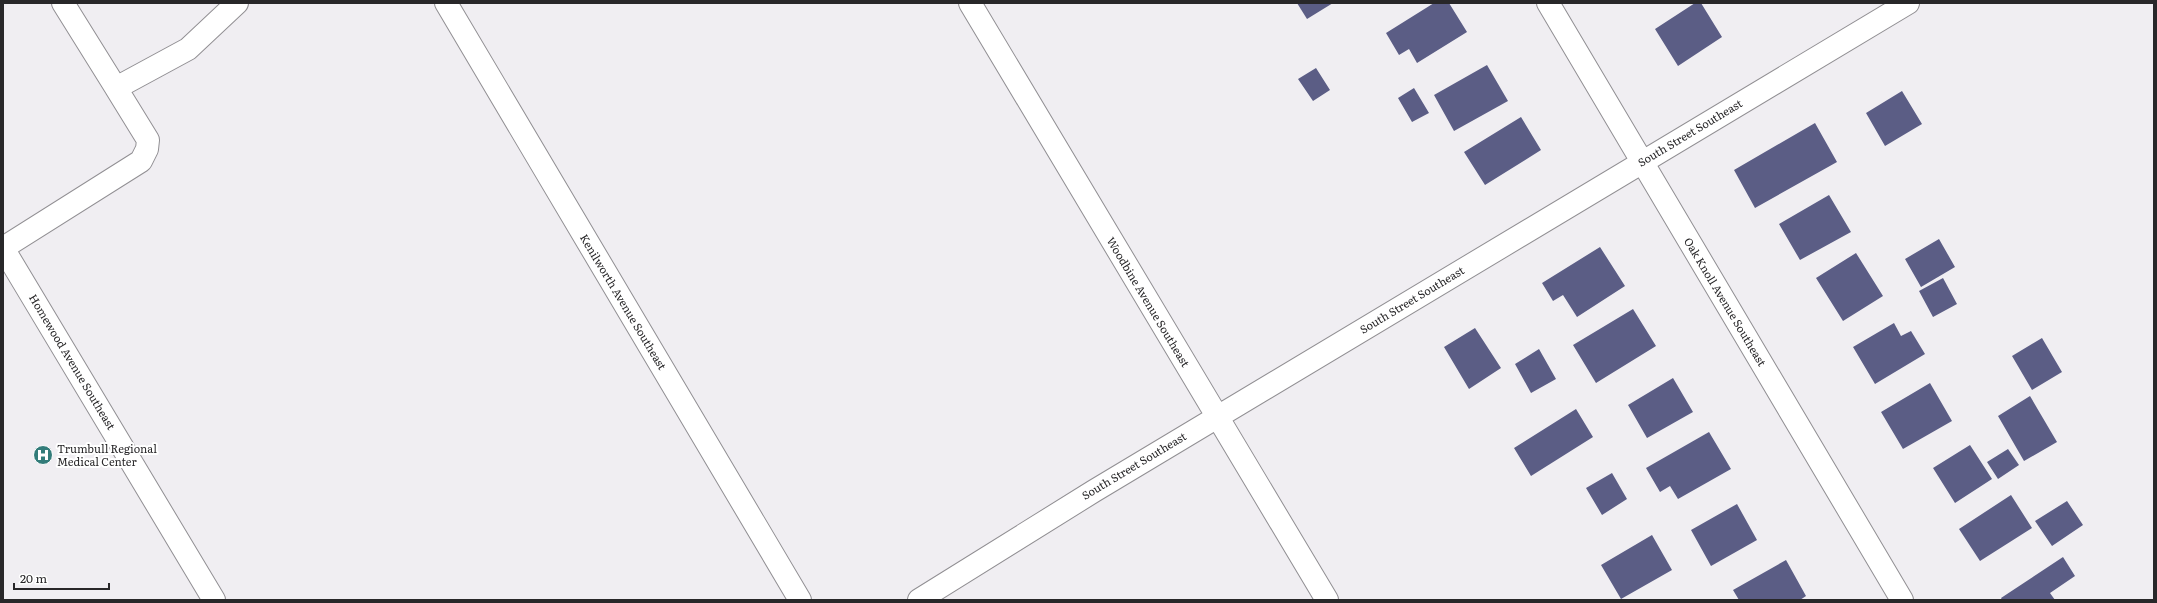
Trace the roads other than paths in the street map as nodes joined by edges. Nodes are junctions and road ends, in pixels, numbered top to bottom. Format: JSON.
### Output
{"nodes":[{"id":1,"x":63,"y":3,"type":"edge"},
{"id":2,"x":237,"y":3,"type":"edge"},
{"id":3,"x":446,"y":3,"type":"edge"},
{"id":4,"x":970,"y":3,"type":"edge"},
{"id":5,"x":1548,"y":3,"type":"edge"},
{"id":6,"x":1908,"y":3,"type":"edge"},
{"id":7,"x":116,"y":88,"type":"junction"},
{"id":8,"x":1642,"y":163,"type":"junction"},
{"id":9,"x":3,"y":248,"type":"edge"},
{"id":10,"x":1217,"y":417,"type":"junction"},
{"id":11,"x":214,"y":600,"type":"edge"},
{"id":12,"x":800,"y":600,"type":"edge"},
{"id":13,"x":919,"y":600,"type":"edge"},
{"id":14,"x":1327,"y":600,"type":"edge"},
{"id":15,"x":1902,"y":600,"type":"edge"}],
"edges":[{"from":1,"to":7,"type":"street"},
{"from":2,"to":7,"type":"street"},
{"from":3,"to":12,"type":"street","name":"Kenilworth Avenue Southeast"},
{"from":4,"to":10,"type":"street","name":"Woodbine Avenue Southeast"},
{"from":5,"to":8,"type":"street","name":"Oak Knoll Avenue Southeast"},
{"from":6,"to":8,"type":"street","name":"South Street Southeast"},
{"from":7,"to":9,"type":"street"},
{"from":8,"to":10,"type":"street","name":"South Street Southeast"},
{"from":8,"to":15,"type":"street","name":"Oak Knoll Avenue Southeast"},
{"from":9,"to":11,"type":"street","name":"Homewood Avenue Southeast"},
{"from":10,"to":13,"type":"street","name":"South Street Southeast"},
{"from":10,"to":14,"type":"street","name":"Woodbine Avenue Southeast"}]}
